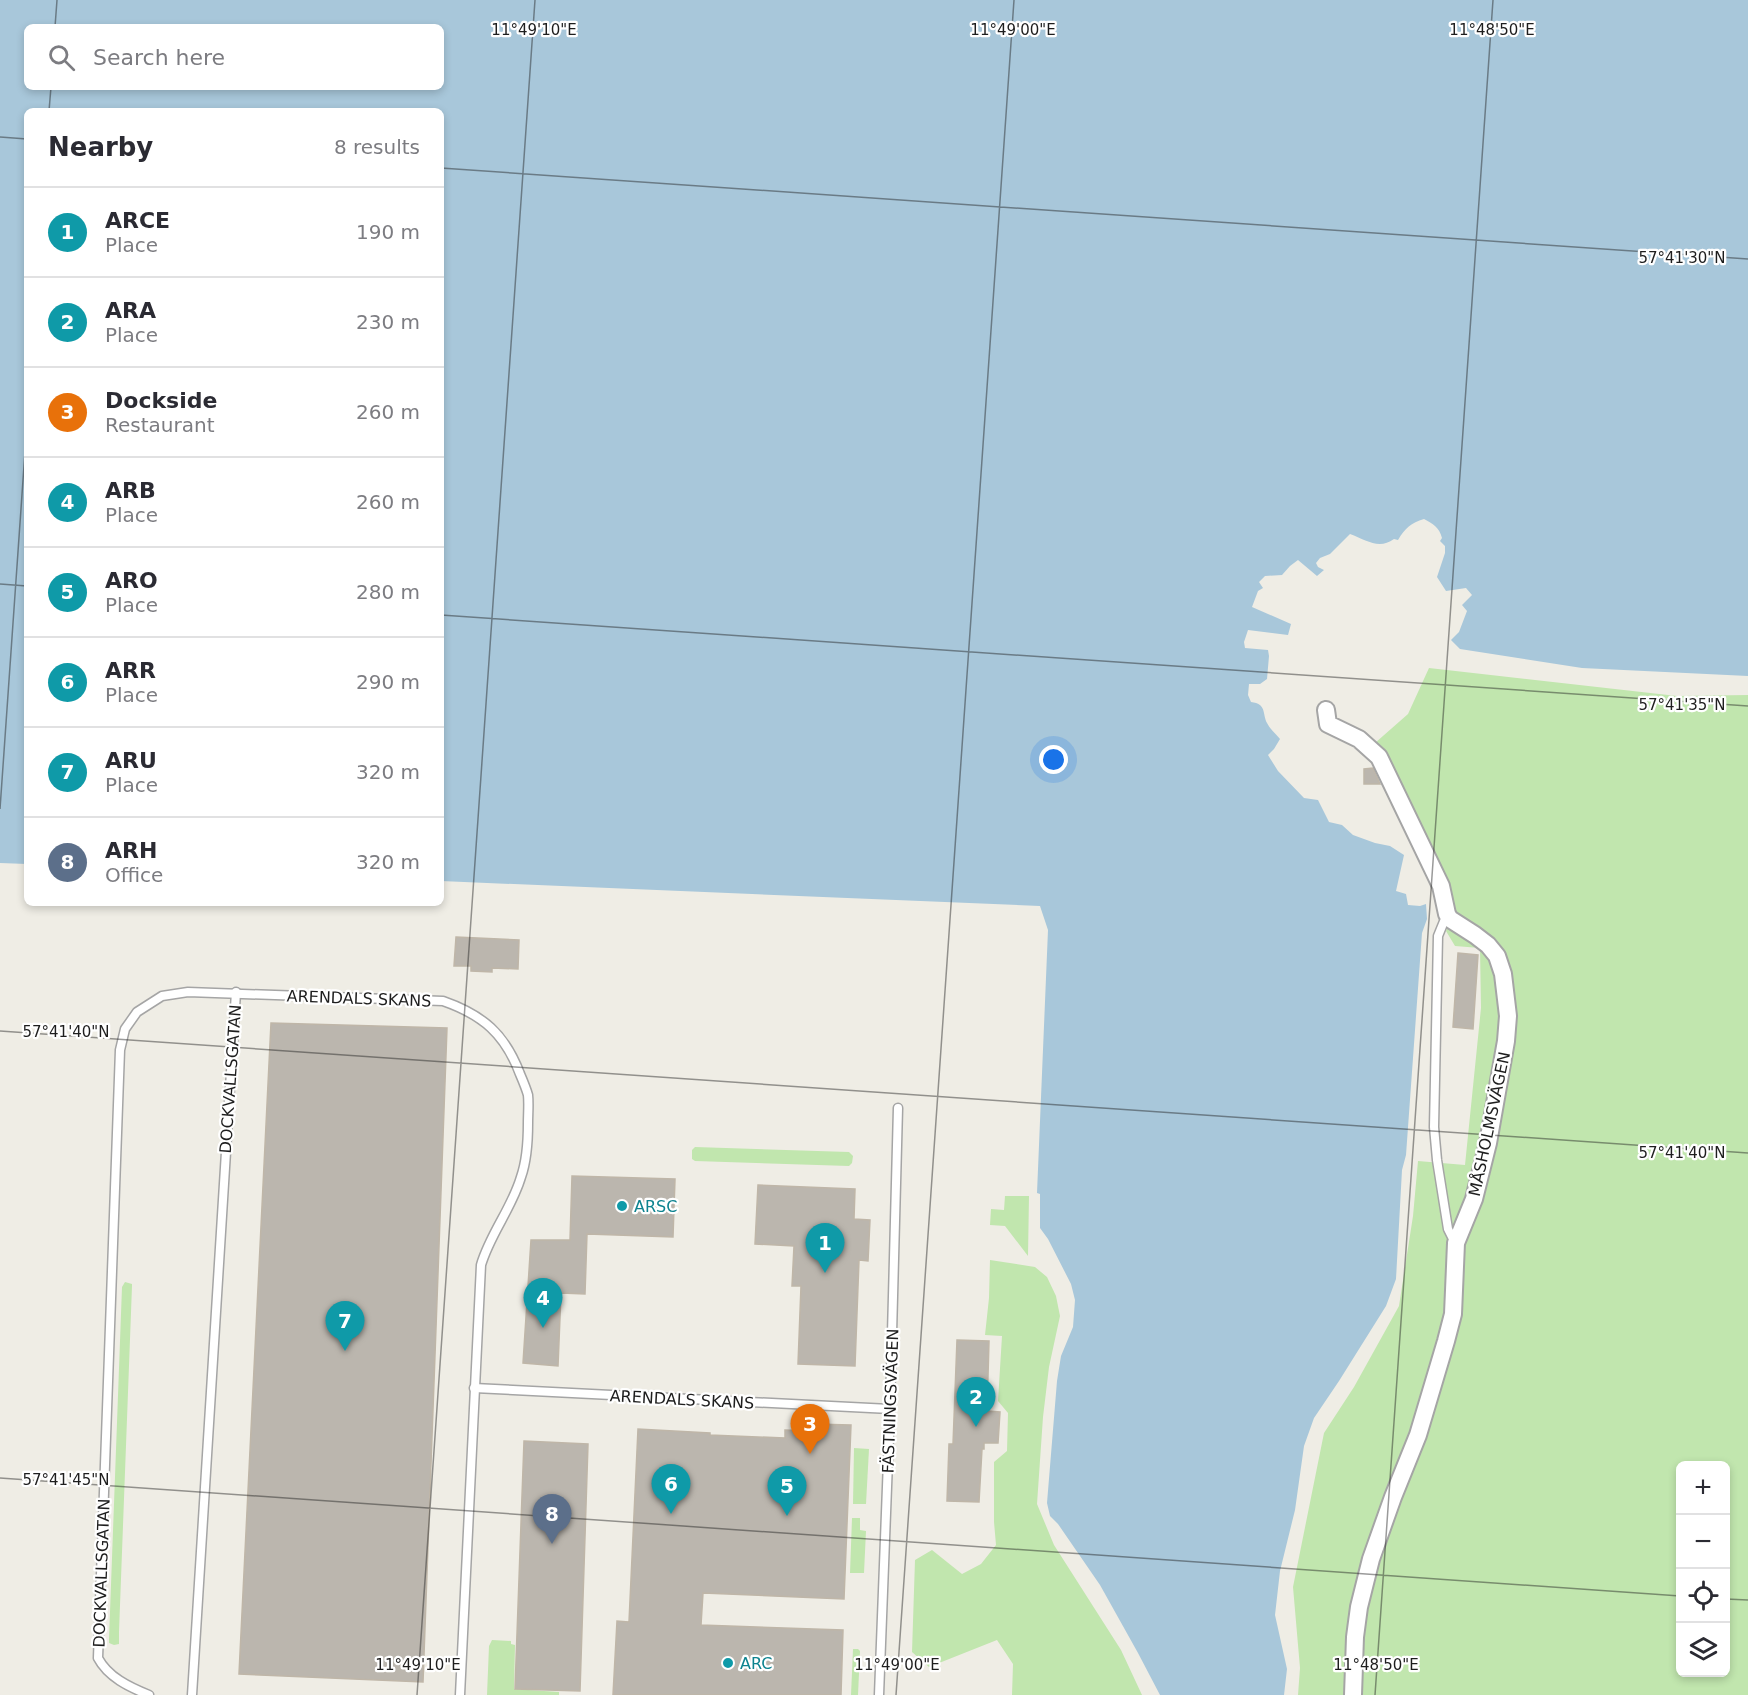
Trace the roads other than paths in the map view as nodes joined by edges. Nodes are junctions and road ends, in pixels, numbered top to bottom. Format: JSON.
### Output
{"nodes":[{"id":1,"x":1326,"y":710,"type":"dead end"},
{"id":2,"x":1447,"y":914,"type":"junction"},
{"id":3,"x":236,"y":992,"type":"junction"},
{"id":4,"x":898,"y":1108,"type":"dead end"},
{"id":5,"x":1456,"y":1243,"type":"junction"},
{"id":6,"x":474,"y":1388,"type":"junction"},
{"id":7,"x":890,"y":1409,"type":"junction"},
{"id":8,"x":149,"y":1695,"type":"edge"},
{"id":9,"x":192,"y":1695,"type":"edge"},
{"id":10,"x":460,"y":1695,"type":"edge"},
{"id":11,"x":879,"y":1695,"type":"edge"},
{"id":12,"x":1353,"y":1695,"type":"edge"}],
"edges":[{"from":1,"to":2,"type":"street"},
{"from":2,"to":5,"type":"lane"},
{"from":2,"to":5,"type":"street","name":"MÅSHOLMSVÄGEN"},
{"from":3,"to":6,"type":"lane","name":"ARENDALS SKANS"},
{"from":3,"to":8,"type":"lane","name":"DOCKVALLSGATAN"},
{"from":3,"to":9,"type":"lane","name":"DOCKVALLSGATAN"},
{"from":4,"to":7,"type":"lane","name":"FÄSTNINGSVÄGEN"},
{"from":5,"to":12,"type":"street","name":"MÅSHOLMSVÄGEN"},
{"from":6,"to":7,"type":"lane","name":"ARENDALS SKANS"},
{"from":6,"to":10,"type":"lane","name":"ARENDALS SKANS"},
{"from":7,"to":11,"type":"lane","name":"FÄSTNINGSVÄGEN"}]}
